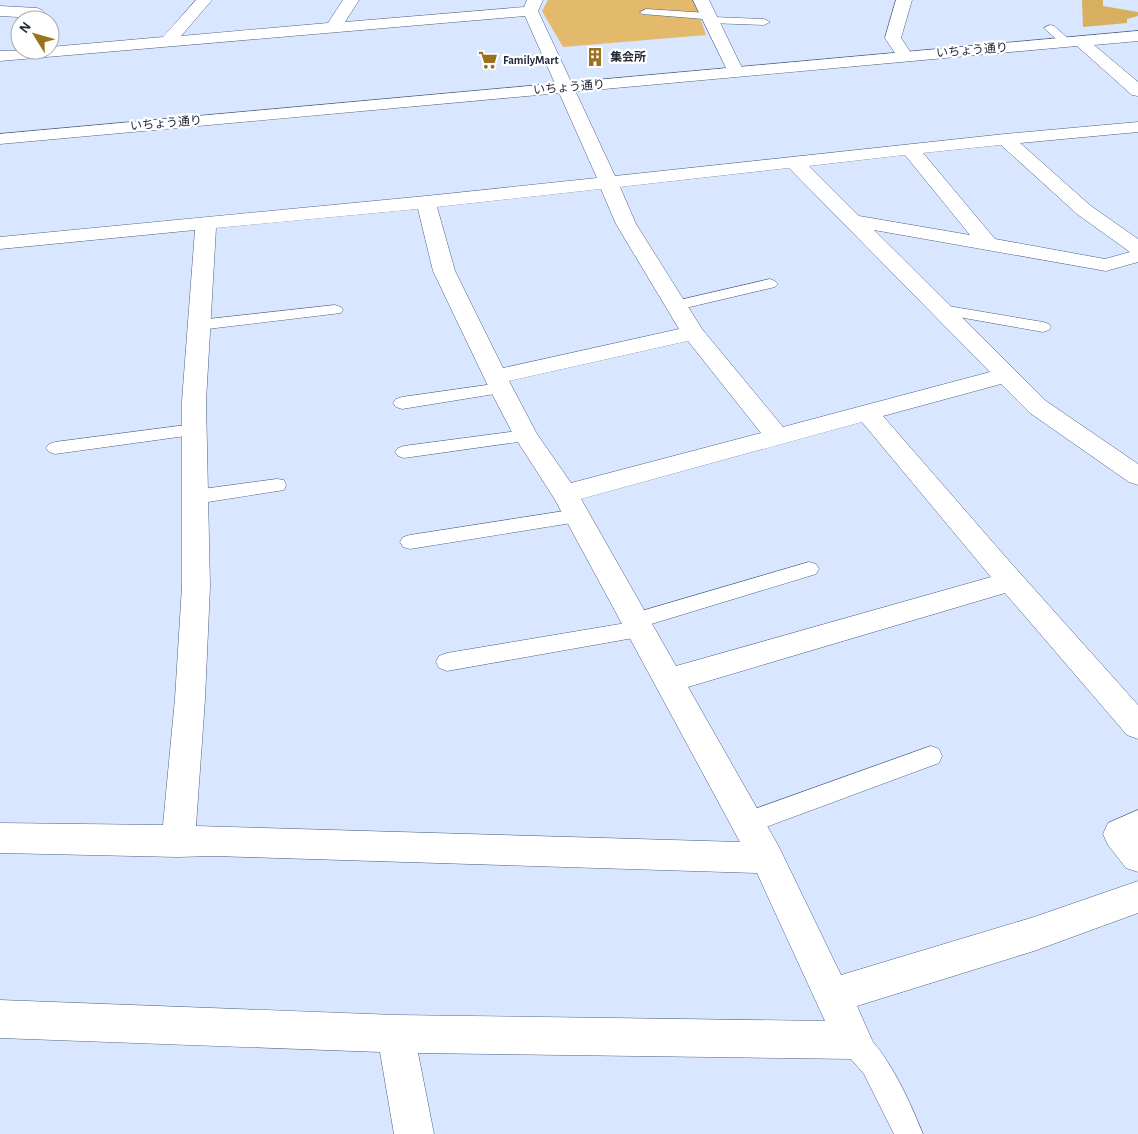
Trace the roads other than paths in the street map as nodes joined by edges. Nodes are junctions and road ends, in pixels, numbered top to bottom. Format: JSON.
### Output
{"nodes":[{"id":1,"x":51,"y":0,"type":"edge"},
{"id":2,"x":204,"y":0,"type":"edge"},
{"id":3,"x":351,"y":0,"type":"edge"},
{"id":4,"x":701,"y":0,"type":"edge"},
{"id":5,"x":904,"y":0,"type":"edge"},
{"id":6,"x":532,"y":6,"type":"edge"},
{"id":7,"x":40,"y":10,"type":"edge"},
{"id":8,"x":646,"y":12,"type":"dead end"},
{"id":9,"x":709,"y":18,"type":"junction"},
{"id":10,"x":764,"y":22,"type":"dead end"},
{"id":11,"x":334,"y":27,"type":"junction"},
{"id":12,"x":1050,"y":28,"type":"dead end"},
{"id":13,"x":1138,"y":36,"type":"edge"},
{"id":14,"x":168,"y":41,"type":"junction"},
{"id":15,"x":1073,"y":42,"type":"junction"},
{"id":16,"x":2,"y":49,"type":"edge"},
{"id":17,"x":905,"y":56,"type":"junction"},
{"id":18,"x":736,"y":72,"type":"junction"},
{"id":19,"x":566,"y":87,"type":"junction"},
{"id":20,"x":1138,"y":91,"type":"edge"},
{"id":21,"x":1138,"y":127,"type":"edge"},
{"id":22,"x":0,"y":139,"type":"edge"},
{"id":23,"x":1005,"y":139,"type":"junction"},
{"id":24,"x":910,"y":150,"type":"junction"},
{"id":25,"x":794,"y":162,"type":"junction"},
{"id":26,"x":608,"y":181,"type":"junction"},
{"id":27,"x":426,"y":202,"type":"junction"},
{"id":28,"x":854,"y":221,"type":"junction"},
{"id":29,"x":206,"y":222,"type":"junction"},
{"id":30,"x":0,"y":243,"type":"edge"},
{"id":31,"x":988,"y":244,"type":"junction"},
{"id":32,"x":1138,"y":248,"type":"edge"},
{"id":33,"x":1138,"y":256,"type":"edge"},
{"id":34,"x":770,"y":284,"type":"dead end"},
{"id":35,"x":677,"y":305,"type":"junction"},
{"id":36,"x":335,"y":310,"type":"dead end"},
{"id":37,"x":942,"y":310,"type":"junction"},
{"id":38,"x":199,"y":325,"type":"junction"},
{"id":39,"x":1043,"y":327,"type":"dead end"},
{"id":40,"x":693,"y":333,"type":"junction"},
{"id":41,"x":1007,"y":375,"type":"junction"},
{"id":42,"x":498,"y":383,"type":"junction"},
{"id":43,"x":402,"y":403,"type":"dead end"},
{"id":44,"x":868,"y":414,"type":"junction"},
{"id":45,"x":194,"y":430,"type":"junction"},
{"id":46,"x":526,"y":436,"type":"junction"},
{"id":47,"x":778,"y":437,"type":"junction"},
{"id":48,"x":55,"y":448,"type":"dead end"},
{"id":49,"x":404,"y":452,"type":"dead end"},
{"id":50,"x":1138,"y":476,"type":"edge"},
{"id":51,"x":277,"y":484,"type":"dead end"},
{"id":52,"x":195,"y":497,"type":"junction"},
{"id":53,"x":571,"y":505,"type":"junction"},
{"id":54,"x":410,"y":542,"type":"dead end"},
{"id":55,"x":809,"y":569,"type":"dead end"},
{"id":56,"x":1012,"y":581,"type":"junction"},
{"id":57,"x":637,"y":625,"type":"junction"},
{"id":58,"x":447,"y":662,"type":"dead end"},
{"id":59,"x":669,"y":680,"type":"junction"},
{"id":60,"x":1138,"y":726,"type":"edge"},
{"id":61,"x":931,"y":756,"type":"dead end"},
{"id":62,"x":747,"y":823,"type":"junction"},
{"id":63,"x":1138,"y":825,"type":"edge"},
{"id":64,"x":0,"y":838,"type":"edge"},
{"id":65,"x":178,"y":842,"type":"junction"},
{"id":66,"x":1138,"y":857,"type":"edge"},
{"id":67,"x":767,"y":858,"type":"junction"},
{"id":68,"x":1138,"y":897,"type":"edge"},
{"id":69,"x":831,"y":996,"type":"junction"},
{"id":70,"x":0,"y":1019,"type":"edge"},
{"id":71,"x":396,"y":1034,"type":"junction"},
{"id":72,"x":853,"y":1040,"type":"junction"},
{"id":73,"x":414,"y":1134,"type":"edge"},
{"id":74,"x":910,"y":1134,"type":"edge"}],
"edges":[{"from":1,"to":7,"type":"street"},
{"from":2,"to":14,"type":"street"},
{"from":3,"to":11,"type":"street"},
{"from":4,"to":9,"type":"street"},
{"from":5,"to":17,"type":"street"},
{"from":6,"to":11,"type":"street"},
{"from":6,"to":19,"type":"street"},
{"from":8,"to":9,"type":"lane"},
{"from":9,"to":10,"type":"lane"},
{"from":9,"to":18,"type":"street"},
{"from":11,"to":14,"type":"street"},
{"from":12,"to":15,"type":"lane"},
{"from":13,"to":15,"type":"street","name":"いちょう通り"},
{"from":14,"to":16,"type":"street"},
{"from":15,"to":17,"type":"street","name":"いちょう通り"},
{"from":15,"to":20,"type":"street"},
{"from":17,"to":18,"type":"street","name":"いちょう通り"},
{"from":18,"to":19,"type":"street","name":"いちょう通り"},
{"from":19,"to":22,"type":"street","name":"いちょう通り"},
{"from":19,"to":26,"type":"street"},
{"from":21,"to":23,"type":"street"},
{"from":23,"to":24,"type":"street"},
{"from":23,"to":32,"type":"street"},
{"from":24,"to":25,"type":"street"},
{"from":24,"to":31,"type":"street"},
{"from":25,"to":26,"type":"street"},
{"from":25,"to":28,"type":"street"},
{"from":26,"to":27,"type":"street"},
{"from":26,"to":35,"type":"street"},
{"from":27,"to":29,"type":"street"},
{"from":27,"to":42,"type":"street"},
{"from":28,"to":31,"type":"street"},
{"from":28,"to":37,"type":"street"},
{"from":29,"to":30,"type":"street"},
{"from":29,"to":38,"type":"street"},
{"from":31,"to":33,"type":"street"},
{"from":34,"to":35,"type":"lane"},
{"from":35,"to":40,"type":"street"},
{"from":36,"to":38,"type":"lane"},
{"from":37,"to":39,"type":"lane"},
{"from":37,"to":41,"type":"street"},
{"from":38,"to":45,"type":"street"},
{"from":40,"to":42,"type":"street"},
{"from":40,"to":47,"type":"street"},
{"from":41,"to":44,"type":"street"},
{"from":41,"to":50,"type":"street"},
{"from":42,"to":43,"type":"lane"},
{"from":42,"to":46,"type":"street"},
{"from":44,"to":47,"type":"street"},
{"from":44,"to":56,"type":"street"},
{"from":45,"to":48,"type":"lane"},
{"from":45,"to":52,"type":"street"},
{"from":46,"to":49,"type":"lane"},
{"from":46,"to":53,"type":"street"},
{"from":47,"to":53,"type":"street"},
{"from":51,"to":52,"type":"lane"},
{"from":52,"to":65,"type":"street"},
{"from":53,"to":54,"type":"lane"},
{"from":53,"to":57,"type":"street"},
{"from":55,"to":57,"type":"lane"},
{"from":56,"to":59,"type":"street"},
{"from":56,"to":60,"type":"street"},
{"from":57,"to":58,"type":"lane"},
{"from":57,"to":59,"type":"street"},
{"from":59,"to":62,"type":"street"},
{"from":61,"to":62,"type":"lane"},
{"from":62,"to":67,"type":"street"},
{"from":63,"to":66,"type":"street"},
{"from":64,"to":65,"type":"street"},
{"from":65,"to":67,"type":"street"},
{"from":67,"to":69,"type":"street"},
{"from":68,"to":69,"type":"street"},
{"from":69,"to":72,"type":"street"},
{"from":70,"to":71,"type":"street"},
{"from":71,"to":72,"type":"street"},
{"from":71,"to":73,"type":"street"},
{"from":72,"to":74,"type":"lane"}]}
